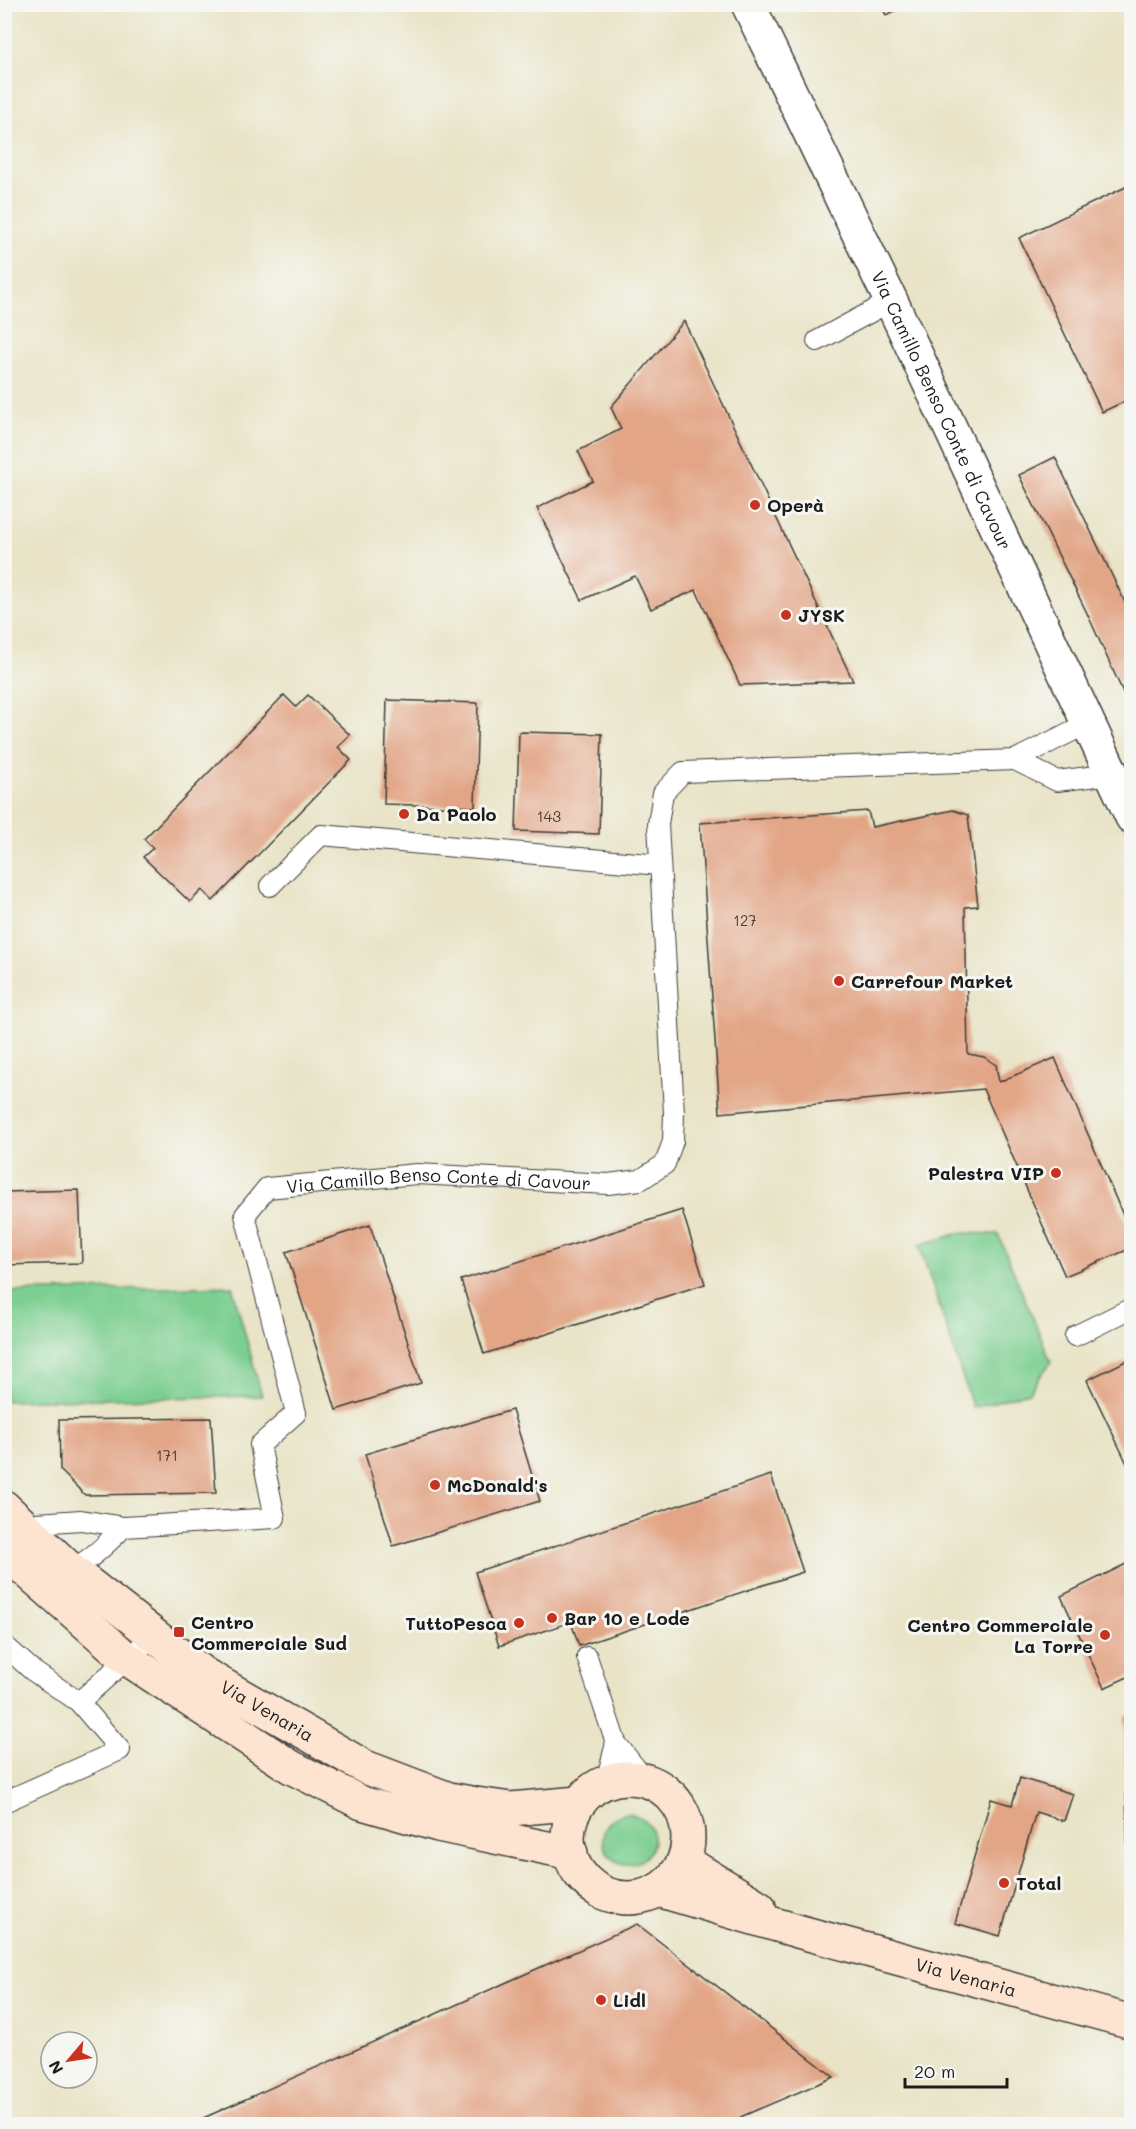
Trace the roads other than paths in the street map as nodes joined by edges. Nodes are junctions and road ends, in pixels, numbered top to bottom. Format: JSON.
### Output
{"nodes":[{"id":1,"x":748,"y":4,"type":"edge"},
{"id":2,"x":891,"y":302,"type":"junction"},
{"id":3,"x":817,"y":341,"type":"dead end"},
{"id":4,"x":1088,"y":723,"type":"junction"},
{"id":5,"x":1015,"y":760,"type":"junction"},
{"id":6,"x":1112,"y":774,"type":"junction"},
{"id":7,"x":1131,"y":817,"type":"edge"},
{"id":8,"x":660,"y":865,"type":"junction"},
{"id":9,"x":270,"y":886,"type":"dead end"},
{"id":10,"x":1131,"y":1308,"type":"edge"},
{"id":11,"x":1075,"y":1336,"type":"dead end"},
{"id":12,"x":13,"y":1515,"type":"edge"},
{"id":13,"x":124,"y":1527,"type":"junction"},
{"id":14,"x":4,"y":1551,"type":"edge"},
{"id":15,"x":71,"y":1570,"type":"junction"},
{"id":16,"x":34,"y":1579,"type":"junction"},
{"id":17,"x":153,"y":1636,"type":"junction"},
{"id":18,"x":4,"y":1645,"type":"edge"},
{"id":19,"x":126,"y":1658,"type":"junction"},
{"id":20,"x":586,"y":1658,"type":"dead end"},
{"id":21,"x":79,"y":1701,"type":"junction"},
{"id":22,"x":616,"y":1743,"type":"junction"},
{"id":23,"x":645,"y":1780,"type":"junction"},
{"id":24,"x":606,"y":1782,"type":"junction"},
{"id":25,"x":4,"y":1802,"type":"edge"},
{"id":26,"x":579,"y":1803,"type":"junction"},
{"id":27,"x":571,"y":1853,"type":"junction"},
{"id":28,"x":684,"y":1860,"type":"junction"},
{"id":29,"x":658,"y":1890,"type":"junction"},
{"id":30,"x":801,"y":1932,"type":"junction"},
{"id":31,"x":1131,"y":2022,"type":"edge"}],
"edges":[{"from":1,"to":2,"type":"street","name":"Via Camillo Benso Conte di Cavour"},
{"from":2,"to":3,"type":"lane"},
{"from":2,"to":4,"type":"street","name":"Via Camillo Benso Conte di Cavour"},
{"from":4,"to":5,"type":"lane"},
{"from":4,"to":6,"type":"street","name":"Via Camillo Benso Conte di Cavour"},
{"from":5,"to":6,"type":"lane"},
{"from":5,"to":8,"type":"lane","name":"Via Camillo Benso Conte di Cavour"},
{"from":6,"to":7,"type":"street","name":"Via Camillo Benso Conte di Cavour"},
{"from":8,"to":9,"type":"lane"},
{"from":8,"to":13,"type":"lane","name":"Via Camillo Benso Conte di Cavour"},
{"from":10,"to":11,"type":"lane"},
{"from":12,"to":13,"type":"lane"},
{"from":12,"to":15,"type":"main road","name":"Via Venaria"},
{"from":13,"to":15,"type":"lane"},
{"from":14,"to":16,"type":"main road","name":"Via Venaria"},
{"from":15,"to":16,"type":"lane"},
{"from":15,"to":17,"type":"main road","name":"Via Venaria"},
{"from":16,"to":19,"type":"main road","name":"Via Venaria"},
{"from":17,"to":19,"type":"lane"},
{"from":17,"to":26,"type":"main road","name":"Via Venaria"},
{"from":18,"to":21,"type":"lane"},
{"from":19,"to":21,"type":"lane"},
{"from":19,"to":27,"type":"main road","name":"Via Venaria"},
{"from":20,"to":22,"type":"lane"},
{"from":21,"to":25,"type":"lane"},
{"from":22,"to":23,"type":"lane"},
{"from":22,"to":24,"type":"lane"},
{"from":23,"to":24,"type":"main road"},
{"from":23,"to":28,"type":"main road"},
{"from":24,"to":26,"type":"main road"},
{"from":26,"to":27,"type":"main road"},
{"from":27,"to":29,"type":"main road"},
{"from":28,"to":29,"type":"main road"},
{"from":28,"to":30,"type":"main road","name":"Via Venaria"},
{"from":29,"to":30,"type":"main road","name":"Via Venaria"},
{"from":30,"to":31,"type":"main road","name":"Via Venaria"}]}
